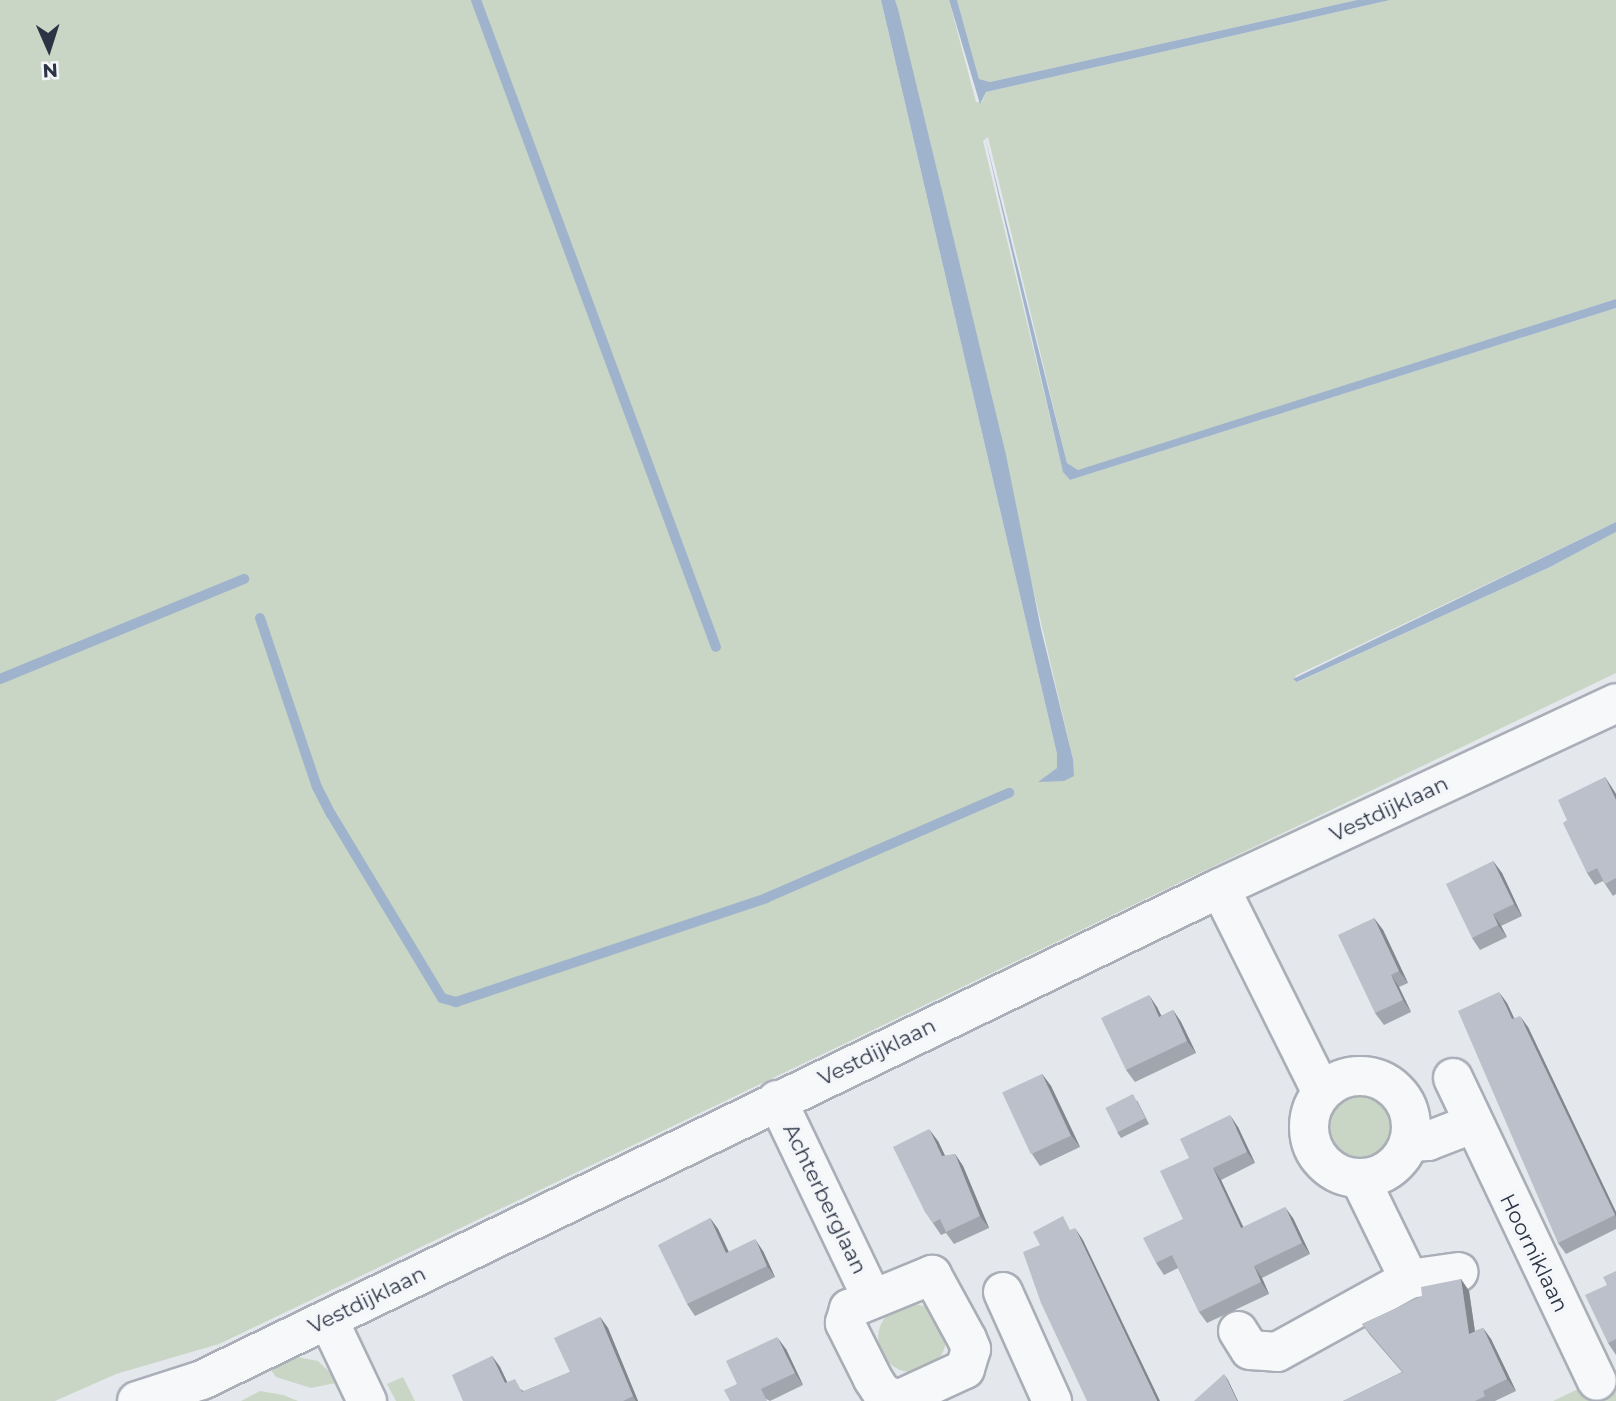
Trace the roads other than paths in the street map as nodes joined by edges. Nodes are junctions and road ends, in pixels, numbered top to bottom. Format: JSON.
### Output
{"nodes":[{"id":1,"x":1616,"y":703,"type":"edge"},
{"id":2,"x":1220,"y":888,"type":"junction"},
{"id":3,"x":1453,"y":1078,"type":"dead end"},
{"id":4,"x":1321,"y":1091,"type":"junction"},
{"id":5,"x":777,"y":1100,"type":"junction"},
{"id":6,"x":1472,"y":1124,"type":"junction"},
{"id":7,"x":1409,"y":1142,"type":"junction"},
{"id":8,"x":1360,"y":1179,"type":"junction"},
{"id":9,"x":1459,"y":1272,"type":"dead end"},
{"id":10,"x":1409,"y":1279,"type":"junction"},
{"id":11,"x":1003,"y":1292,"type":"dead end"},
{"id":12,"x":872,"y":1298,"type":"junction"},
{"id":13,"x":328,"y":1319,"type":"junction"},
{"id":14,"x":1238,"y":1331,"type":"dead end"},
{"id":15,"x":1021,"y":1332,"type":"junction"},
{"id":16,"x":971,"y":1349,"type":"junction"},
{"id":17,"x":1597,"y":1381,"type":"dead end"},
{"id":18,"x":922,"y":1396,"type":"edge"},
{"id":19,"x":137,"y":1401,"type":"edge"},
{"id":20,"x":367,"y":1401,"type":"edge"},
{"id":21,"x":1052,"y":1401,"type":"edge"}],
"edges":[{"from":1,"to":2,"type":"street","name":"Vestdijklaan"},
{"from":2,"to":4,"type":"street"},
{"from":2,"to":5,"type":"street","name":"Vestdijklaan"},
{"from":3,"to":6,"type":"street","name":"Hoorniklaan"},
{"from":4,"to":7,"type":"street"},
{"from":4,"to":8,"type":"street"},
{"from":5,"to":12,"type":"street","name":"Achterberglaan"},
{"from":5,"to":13,"type":"street","name":"Vestdijklaan"},
{"from":6,"to":7,"type":"street"},
{"from":6,"to":17,"type":"street","name":"Hoorniklaan"},
{"from":7,"to":8,"type":"street"},
{"from":8,"to":10,"type":"street"},
{"from":9,"to":10,"type":"street"},
{"from":10,"to":14,"type":"street"},
{"from":11,"to":15,"type":"street"},
{"from":12,"to":16,"type":"street","name":"Achterberglaan"},
{"from":12,"to":18,"type":"street","name":"Achterberglaan"},
{"from":13,"to":19,"type":"street","name":"Vestdijklaan"},
{"from":13,"to":20,"type":"street"},
{"from":15,"to":16,"type":"street"},
{"from":15,"to":21,"type":"street"},
{"from":16,"to":18,"type":"street","name":"Achterberglaan"}]}
